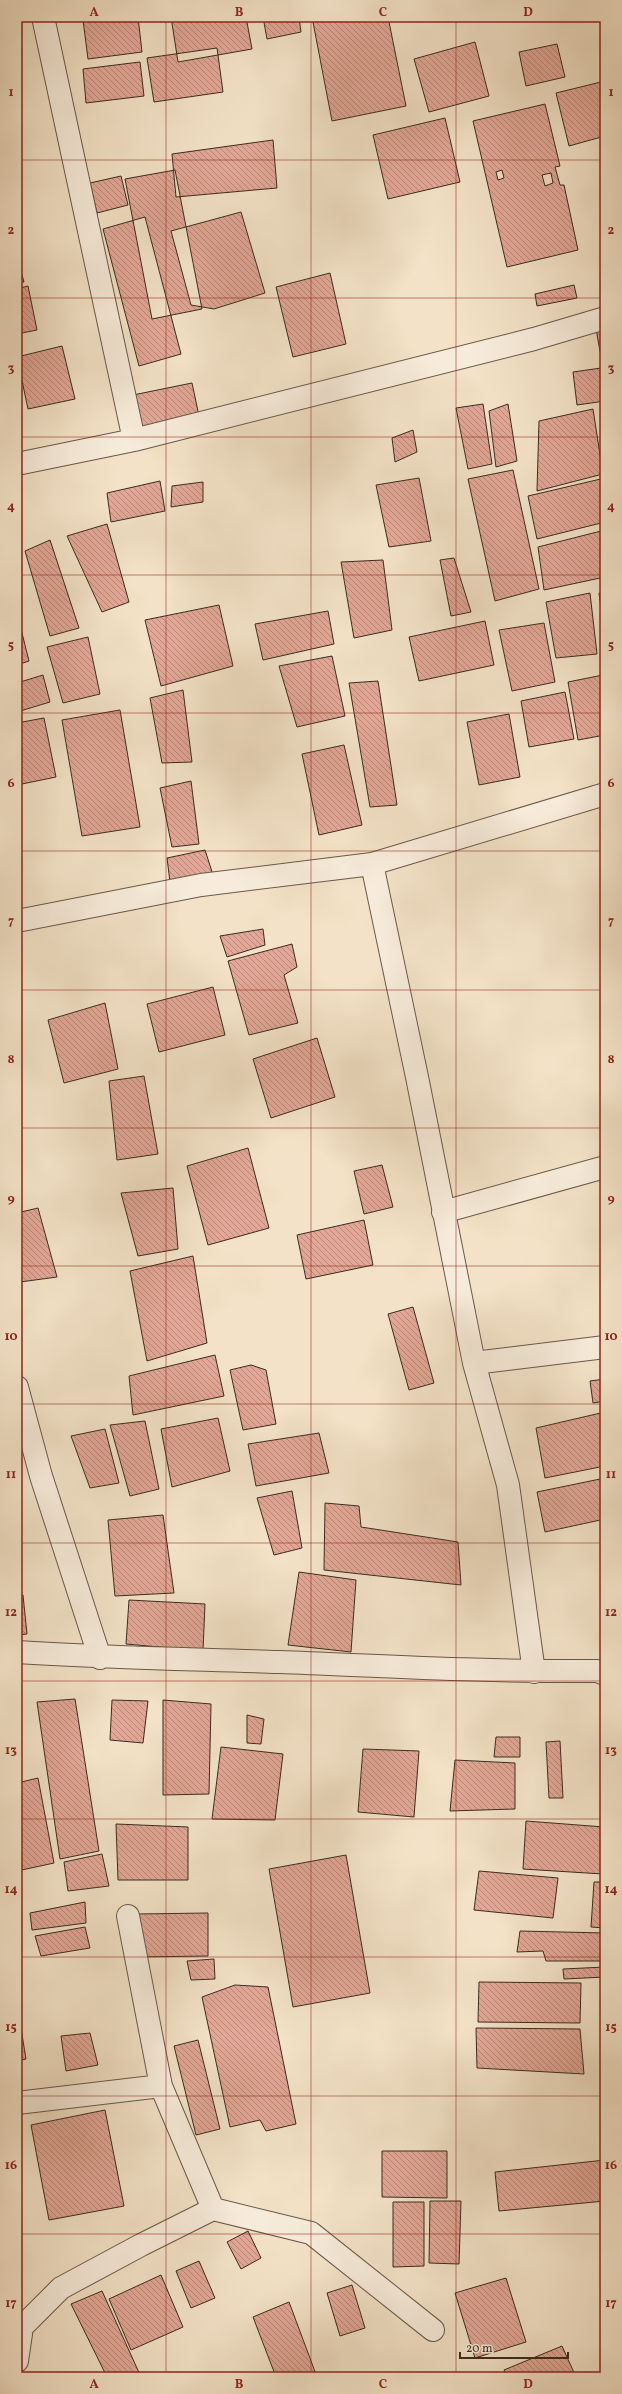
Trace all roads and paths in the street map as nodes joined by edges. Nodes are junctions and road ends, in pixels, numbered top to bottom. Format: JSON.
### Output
{"nodes":[{"id":1,"x":43,"y":17,"type":"edge"},
{"id":2,"x":605,"y":318,"type":"edge"},
{"id":3,"x":134,"y":440,"type":"junction"},
{"id":4,"x":17,"y":464,"type":"edge"},
{"id":5,"x":605,"y":794,"type":"edge"},
{"id":6,"x":372,"y":864,"type":"junction"},
{"id":7,"x":17,"y":921,"type":"edge"},
{"id":8,"x":605,"y":1167,"type":"edge"},
{"id":9,"x":443,"y":1212,"type":"junction"},
{"id":10,"x":605,"y":1347,"type":"edge"},
{"id":11,"x":474,"y":1363,"type":"junction"},
{"id":12,"x":17,"y":1387,"type":"edge"},
{"id":13,"x":17,"y":1652,"type":"edge"},
{"id":14,"x":100,"y":1658,"type":"junction"},
{"id":15,"x":534,"y":1672,"type":"junction"},
{"id":16,"x":605,"y":1674,"type":"edge"},
{"id":17,"x":128,"y":1916,"type":"dead end"},
{"id":18,"x":160,"y":2086,"type":"junction"},
{"id":19,"x":17,"y":2103,"type":"edge"},
{"id":20,"x":213,"y":2209,"type":"junction"},
{"id":21,"x":19,"y":2327,"type":"edge"},
{"id":22,"x":433,"y":2330,"type":"dead end"},
{"id":23,"x":17,"y":2361,"type":"edge"}],
"edges":[{"from":1,"to":3,"type":"street"},
{"from":2,"to":3,"type":"street"},
{"from":3,"to":4,"type":"street"},
{"from":5,"to":6,"type":"street"},
{"from":6,"to":7,"type":"street"},
{"from":6,"to":9,"type":"street"},
{"from":8,"to":9,"type":"street"},
{"from":9,"to":11,"type":"street"},
{"from":10,"to":11,"type":"street"},
{"from":11,"to":15,"type":"street"},
{"from":12,"to":14,"type":"street"},
{"from":13,"to":14,"type":"street"},
{"from":14,"to":15,"type":"street"},
{"from":15,"to":16,"type":"street"},
{"from":17,"to":18,"type":"street"},
{"from":18,"to":19,"type":"street"},
{"from":18,"to":20,"type":"street"},
{"from":20,"to":21,"type":"street"},
{"from":20,"to":22,"type":"street"},
{"from":21,"to":23,"type":"street"}]}
